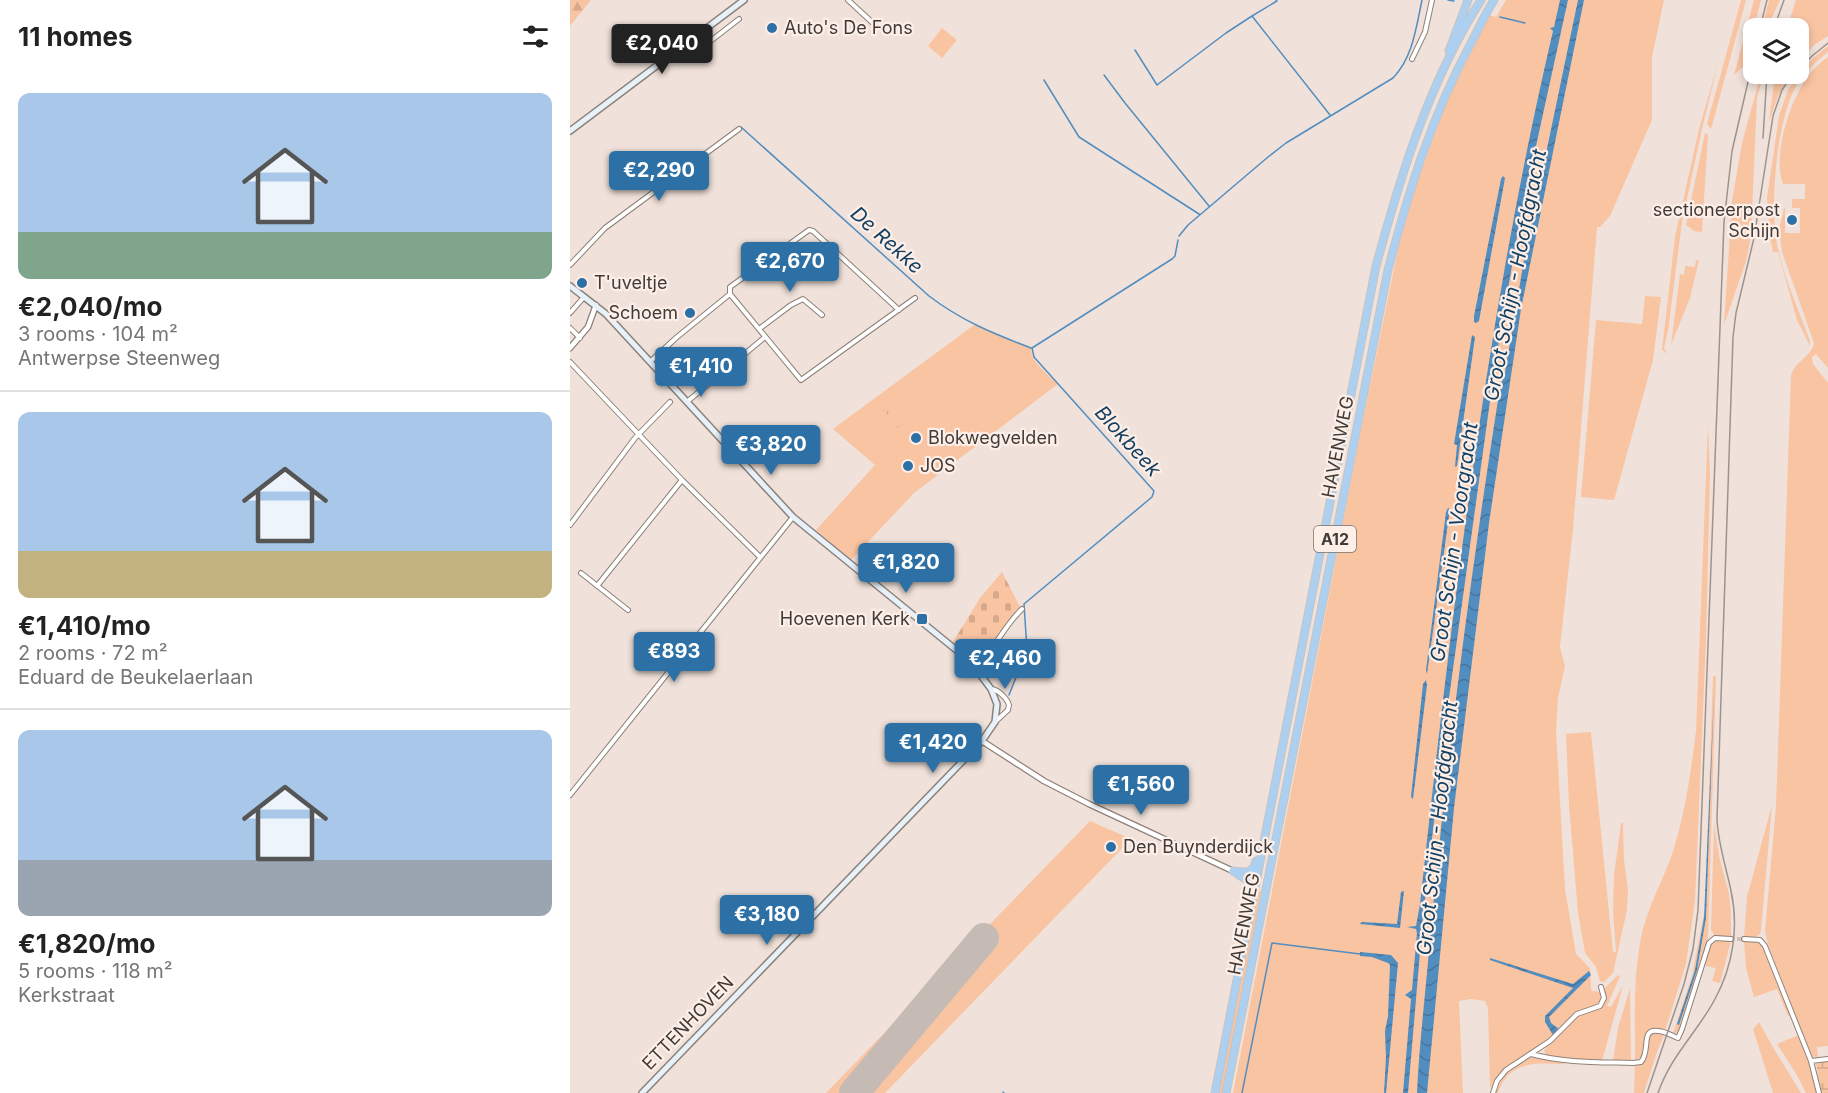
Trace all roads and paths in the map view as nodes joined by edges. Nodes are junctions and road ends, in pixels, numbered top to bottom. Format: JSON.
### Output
{"nodes":[{"id":1,"x":848,"y":0,"type":"edge"},
{"id":2,"x":1432,"y":0,"type":"edge"},
{"id":3,"x":1468,"y":0,"type":"edge"},
{"id":4,"x":1481,"y":0,"type":"edge"},
{"id":5,"x":1494,"y":0,"type":"edge"},
{"id":6,"x":742,"y":1,"type":"edge"},
{"id":7,"x":739,"y":19,"type":"dead end"},
{"id":8,"x":875,"y":25,"type":"dead end"},
{"id":9,"x":675,"y":51,"type":"junction"},
{"id":10,"x":1412,"y":58,"type":"dead end"},
{"id":11,"x":740,"y":129,"type":"dead end"},
{"id":12,"x":1418,"y":129,"type":"junction"},
{"id":13,"x":570,"y":131,"type":"edge"},
{"id":14,"x":570,"y":265,"type":"edge"},
{"id":15,"x":570,"y":286,"type":"edge"},
{"id":16,"x":730,"y":294,"type":"junction"},
{"id":17,"x":584,"y":297,"type":"junction"},
{"id":18,"x":915,"y":297,"type":"dead end"},
{"id":19,"x":596,"y":305,"type":"junction"},
{"id":20,"x":899,"y":310,"type":"junction"},
{"id":21,"x":570,"y":313,"type":"edge"},
{"id":22,"x":822,"y":315,"type":"dead end"},
{"id":23,"x":570,"y":328,"type":"edge"},
{"id":24,"x":759,"y":329,"type":"junction"},
{"id":25,"x":765,"y":337,"type":"junction"},
{"id":26,"x":579,"y":338,"type":"junction"},
{"id":27,"x":570,"y":348,"type":"edge"},
{"id":28,"x":651,"y":361,"type":"junction"},
{"id":29,"x":570,"y":363,"type":"edge"},
{"id":30,"x":688,"y":401,"type":"junction"},
{"id":31,"x":670,"y":402,"type":"dead end"},
{"id":32,"x":638,"y":434,"type":"junction"},
{"id":33,"x":682,"y":480,"type":"junction"},
{"id":34,"x":793,"y":517,"type":"junction"},
{"id":35,"x":570,"y":523,"type":"edge"},
{"id":36,"x":760,"y":557,"type":"junction"},
{"id":37,"x":581,"y":573,"type":"dead end"},
{"id":38,"x":597,"y":586,"type":"junction"},
{"id":39,"x":1022,"y":609,"type":"dead end"},
{"id":40,"x":628,"y":610,"type":"dead end"},
{"id":41,"x":975,"y":668,"type":"junction"},
{"id":42,"x":991,"y":689,"type":"junction"},
{"id":43,"x":995,"y":722,"type":"junction"},
{"id":44,"x":982,"y":741,"type":"junction"},
{"id":45,"x":1284,"y":743,"type":"junction"},
{"id":46,"x":570,"y":795,"type":"edge"},
{"id":47,"x":1233,"y":871,"type":"junction"},
{"id":48,"x":1731,"y":939,"type":"tunnel mouth"},
{"id":49,"x":1744,"y":939,"type":"tunnel mouth"},
{"id":50,"x":1601,"y":987,"type":"dead end"},
{"id":51,"x":1234,"y":988,"type":"junction"},
{"id":52,"x":1531,"y":1054,"type":"junction"},
{"id":53,"x":1828,"y":1059,"type":"edge"},
{"id":54,"x":1811,"y":1061,"type":"junction"},
{"id":55,"x":642,"y":1093,"type":"edge"},
{"id":56,"x":1215,"y":1093,"type":"edge"},
{"id":57,"x":1226,"y":1093,"type":"edge"},
{"id":58,"x":1493,"y":1093,"type":"edge"},
{"id":59,"x":1819,"y":1093,"type":"edge"}],
"edges":[{"from":1,"to":8,"type":"street"},
{"from":2,"to":10,"type":"street"},
{"from":3,"to":12,"type":"highway"},
{"from":4,"to":12,"type":"highway","name":"HAVENWEG","number":"A12"},
{"from":5,"to":57,"type":"highway","name":"HAVENWEG","number":"A12"},
{"from":6,"to":9,"type":"main road"},
{"from":7,"to":9,"type":"street"},
{"from":9,"to":13,"type":"main road"},
{"from":11,"to":14,"type":"street"},
{"from":12,"to":45,"type":"highway","name":"HAVENWEG","number":"A12"},
{"from":15,"to":17,"type":"main road"},
{"from":16,"to":20,"type":"street"},
{"from":16,"to":24,"type":"street"},
{"from":16,"to":28,"type":"street"},
{"from":17,"to":19,"type":"main road"},
{"from":17,"to":21,"type":"street"},
{"from":18,"to":20,"type":"street"},
{"from":19,"to":26,"type":"street"},
{"from":19,"to":28,"type":"main road"},
{"from":20,"to":25,"type":"street"},
{"from":22,"to":24,"type":"street"},
{"from":23,"to":26,"type":"street"},
{"from":24,"to":25,"type":"street"},
{"from":25,"to":30,"type":"street"},
{"from":26,"to":27,"type":"street"},
{"from":28,"to":30,"type":"main road"},
{"from":29,"to":32,"type":"street"},
{"from":30,"to":34,"type":"main road"},
{"from":31,"to":32,"type":"street"},
{"from":32,"to":33,"type":"street"},
{"from":32,"to":35,"type":"street"},
{"from":33,"to":36,"type":"street"},
{"from":33,"to":38,"type":"street"},
{"from":34,"to":36,"type":"street"},
{"from":34,"to":41,"type":"main road"},
{"from":36,"to":46,"type":"street"},
{"from":37,"to":38,"type":"street"},
{"from":38,"to":40,"type":"street"},
{"from":39,"to":41,"type":"street"},
{"from":41,"to":42,"type":"main road"},
{"from":42,"to":43,"type":"main road"},
{"from":42,"to":43,"type":"street","name":"ETTENHOVEN"},
{"from":43,"to":44,"type":"main road","name":"ETTENHOVEN"},
{"from":44,"to":47,"type":"street"},
{"from":44,"to":55,"type":"main road","name":"ETTENHOVEN"},
{"from":45,"to":47,"type":"highway"},
{"from":45,"to":51,"type":"highway","name":"HAVENWEG","number":"A12"},
{"from":47,"to":51,"type":"highway"},
{"from":48,"to":52,"type":"street"},
{"from":49,"to":54,"type":"street"},
{"from":50,"to":52,"type":"street"},
{"from":51,"to":56,"type":"highway","name":"HAVENWEG","number":"A12"},
{"from":52,"to":58,"type":"street"},
{"from":53,"to":54,"type":"street"},
{"from":54,"to":59,"type":"street"}]}
